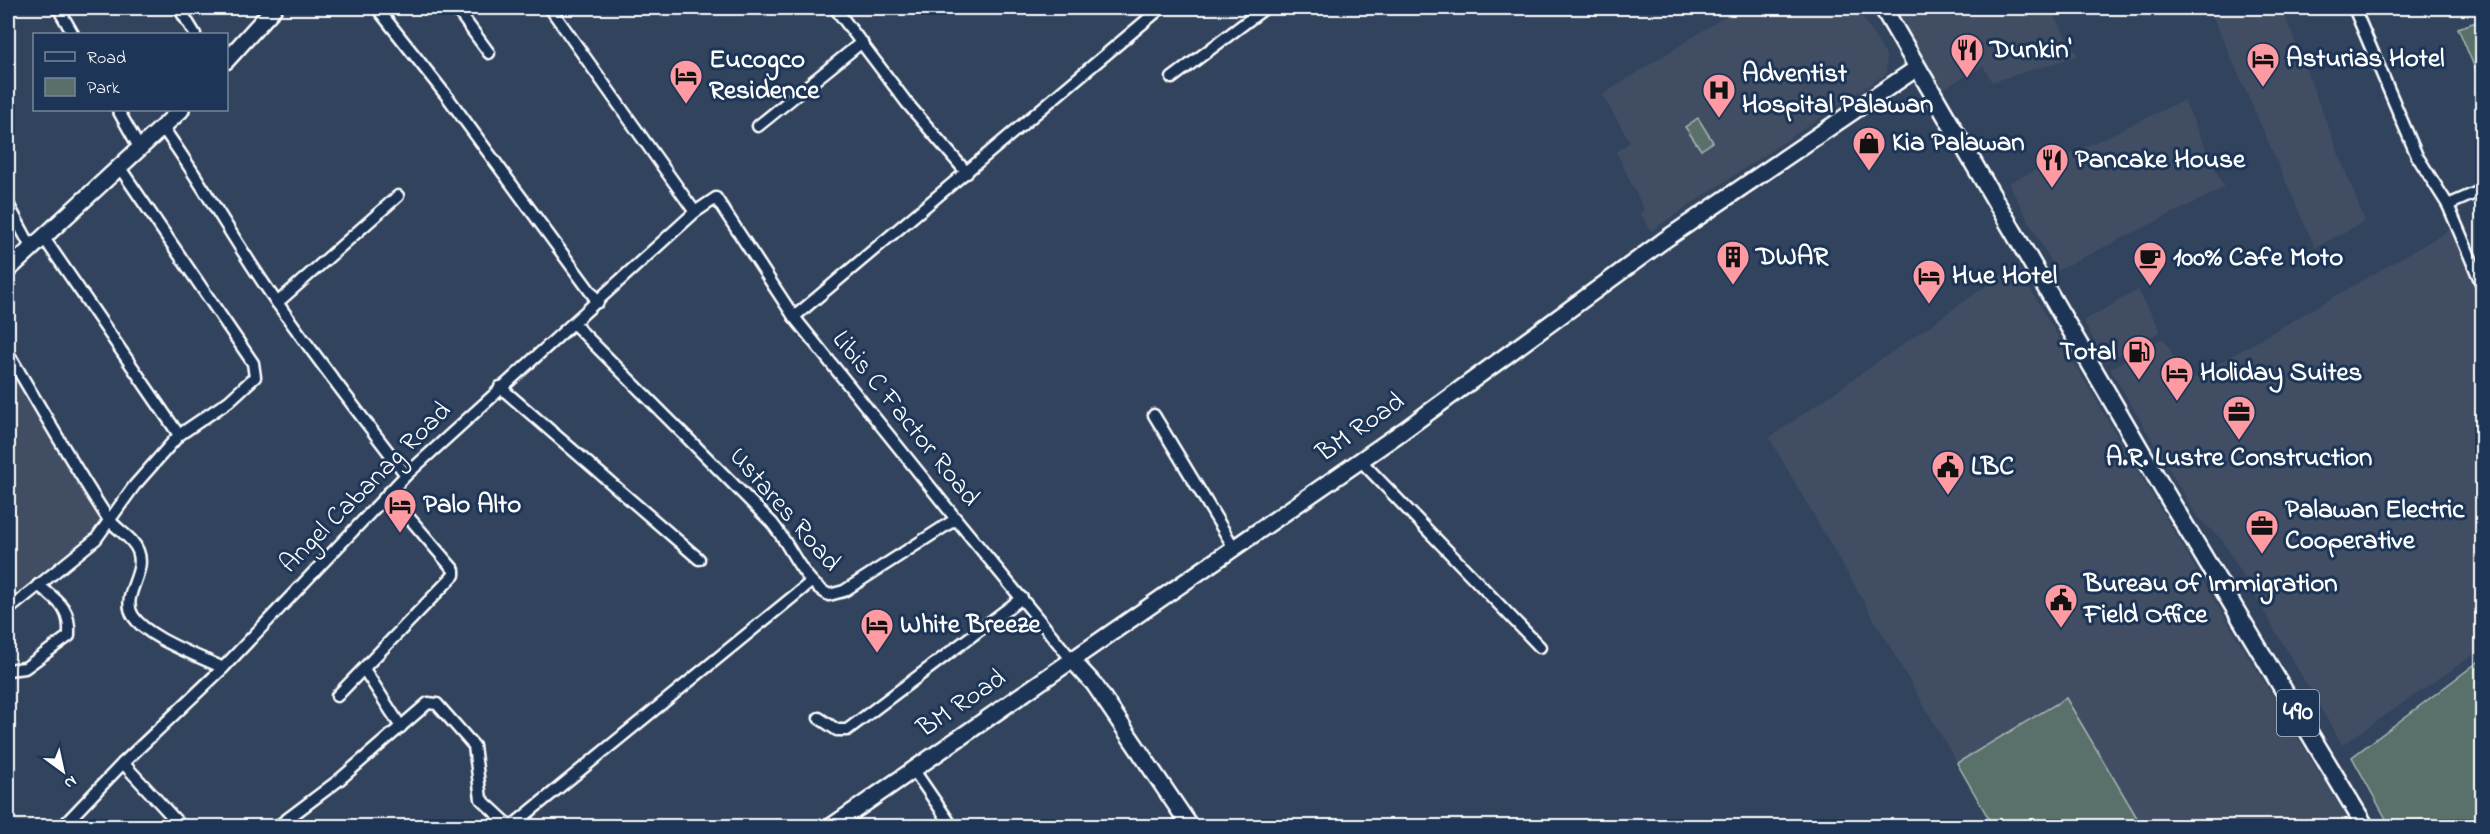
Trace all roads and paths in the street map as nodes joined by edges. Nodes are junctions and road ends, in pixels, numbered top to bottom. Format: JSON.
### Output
{"nodes":[{"id":1,"x":58,"y":8,"type":"edge"},
{"id":2,"x":179,"y":8,"type":"edge"},
{"id":3,"x":274,"y":8,"type":"edge"},
{"id":4,"x":377,"y":8,"type":"edge"},
{"id":5,"x":456,"y":8,"type":"edge"},
{"id":6,"x":550,"y":8,"type":"edge"},
{"id":7,"x":835,"y":8,"type":"edge"},
{"id":8,"x":1161,"y":8,"type":"edge"},
{"id":9,"x":1265,"y":8,"type":"edge"},
{"id":10,"x":1883,"y":8,"type":"edge"},
{"id":11,"x":2354,"y":8,"type":"edge"},
{"id":12,"x":73,"y":33,"type":"edge"},
{"id":13,"x":194,"y":33,"type":"edge"},
{"id":14,"x":862,"y":42,"type":"junction"},
{"id":15,"x":489,"y":53,"type":"dead end"},
{"id":16,"x":228,"y":59,"type":"edge"},
{"id":17,"x":1917,"y":68,"type":"junction"},
{"id":18,"x":1172,"y":78,"type":"dead end"},
{"id":19,"x":118,"y":111,"type":"edge"},
{"id":20,"x":181,"y":111,"type":"edge"},
{"id":21,"x":758,"y":126,"type":"dead end"},
{"id":22,"x":163,"y":128,"type":"junction"},
{"id":23,"x":141,"y":149,"type":"junction"},
{"id":24,"x":120,"y":168,"type":"junction"},
{"id":25,"x":967,"y":173,"type":"junction"},
{"id":26,"x":2482,"y":190,"type":"edge"},
{"id":27,"x":398,"y":196,"type":"dead end"},
{"id":28,"x":716,"y":198,"type":"joint"},
{"id":29,"x":8,"y":204,"type":"edge"},
{"id":30,"x":2448,"y":205,"type":"junction"},
{"id":31,"x":696,"y":212,"type":"junction"},
{"id":32,"x":44,"y":238,"type":"junction"},
{"id":33,"x":32,"y":249,"type":"junction"},
{"id":34,"x":2478,"y":266,"type":"edge"},
{"id":35,"x":8,"y":270,"type":"edge"},
{"id":36,"x":2482,"y":285,"type":"edge"},
{"id":37,"x":598,"y":302,"type":"junction"},
{"id":38,"x":277,"y":303,"type":"junction"},
{"id":39,"x":794,"y":316,"type":"junction"},
{"id":40,"x":574,"y":324,"type":"junction"},
{"id":41,"x":8,"y":353,"type":"edge"},
{"id":42,"x":500,"y":387,"type":"junction"},
{"id":43,"x":1154,"y":415,"type":"dead end"},
{"id":44,"x":179,"y":435,"type":"junction"},
{"id":45,"x":1360,"y":460,"type":"junction"},
{"id":46,"x":406,"y":475,"type":"junction"},
{"id":47,"x":388,"y":493,"type":"junction"},
{"id":48,"x":956,"y":519,"type":"junction"},
{"id":49,"x":109,"y":520,"type":"junction"},
{"id":50,"x":1233,"y":546,"type":"junction"},
{"id":51,"x":699,"y":560,"type":"dead end"},
{"id":52,"x":811,"y":582,"type":"junction"},
{"id":53,"x":38,"y":585,"type":"junction"},
{"id":54,"x":1022,"y":598,"type":"junction"},
{"id":55,"x":8,"y":610,"type":"edge"},
{"id":56,"x":1540,"y":647,"type":"dead end"},
{"id":57,"x":1072,"y":660,"type":"junction"},
{"id":58,"x":223,"y":668,"type":"junction"},
{"id":59,"x":364,"y":669,"type":"junction"},
{"id":60,"x":8,"y":670,"type":"edge"},
{"id":61,"x":337,"y":696,"type":"dead end"},
{"id":62,"x":819,"y":718,"type":"dead end"},
{"id":63,"x":401,"y":727,"type":"junction"},
{"id":64,"x":123,"y":764,"type":"junction"},
{"id":65,"x":913,"y":769,"type":"junction"},
{"id":66,"x":63,"y":826,"type":"edge"},
{"id":67,"x":181,"y":826,"type":"edge"},
{"id":68,"x":278,"y":826,"type":"edge"},
{"id":69,"x":511,"y":826,"type":"edge"},
{"id":70,"x":832,"y":826,"type":"edge"},
{"id":71,"x":952,"y":826,"type":"edge"},
{"id":72,"x":1190,"y":826,"type":"edge"},
{"id":73,"x":2365,"y":826,"type":"edge"}],
"edges":[{"from":1,"to":12,"type":"street"},
{"from":2,"to":13,"type":"street"},
{"from":3,"to":16,"type":"street"},
{"from":4,"to":37,"type":"street"},
{"from":5,"to":15,"type":"street"},
{"from":6,"to":31,"type":"street"},
{"from":7,"to":14,"type":"street"},
{"from":8,"to":25,"type":"street"},
{"from":9,"to":18,"type":"street"},
{"from":10,"to":17,"type":"main road","number":"490"},
{"from":11,"to":30,"type":"street"},
{"from":14,"to":21,"type":"street"},
{"from":14,"to":25,"type":"street"},
{"from":17,"to":45,"type":"street","name":"BM Road"},
{"from":17,"to":73,"type":"main road","number":"490"},
{"from":19,"to":23,"type":"street"},
{"from":20,"to":22,"type":"street"},
{"from":22,"to":23,"type":"street"},
{"from":22,"to":38,"type":"street"},
{"from":23,"to":24,"type":"street"},
{"from":24,"to":32,"type":"street"},
{"from":24,"to":44,"type":"street"},
{"from":25,"to":39,"type":"street"},
{"from":26,"to":30,"type":"street"},
{"from":27,"to":38,"type":"street"},
{"from":28,"to":31,"type":"street","name":"Angel Cabanag Road"},
{"from":28,"to":39,"type":"street","name":"Libis C Factor Road"},
{"from":29,"to":33,"type":"street"},
{"from":30,"to":34,"type":"street"},
{"from":31,"to":37,"type":"street","name":"Angel Cabanag Road"},
{"from":32,"to":33,"type":"street"},
{"from":32,"to":44,"type":"street"},
{"from":33,"to":35,"type":"street"},
{"from":34,"to":36,"type":"street"},
{"from":37,"to":40,"type":"street","name":"Angel Cabanag Road"},
{"from":38,"to":46,"type":"street"},
{"from":39,"to":48,"type":"street","name":"Libis C Factor Road"},
{"from":40,"to":42,"type":"street","name":"Angel Cabanag Road"},
{"from":40,"to":52,"type":"street","name":"Ustares Road"},
{"from":41,"to":49,"type":"street"},
{"from":42,"to":46,"type":"street","name":"Angel Cabanag Road"},
{"from":42,"to":51,"type":"street"},
{"from":43,"to":50,"type":"street"},
{"from":44,"to":49,"type":"street"},
{"from":45,"to":50,"type":"street","name":"BM Road"},
{"from":45,"to":56,"type":"street"},
{"from":46,"to":47,"type":"street","name":"Angel Cabanag Road"},
{"from":47,"to":58,"type":"street","name":"Angel Cabanag Road"},
{"from":47,"to":59,"type":"street"},
{"from":48,"to":52,"type":"street","name":"Ustares Road"},
{"from":48,"to":54,"type":"street","name":"Libis C Factor Road"},
{"from":49,"to":53,"type":"street"},
{"from":49,"to":58,"type":"street"},
{"from":50,"to":57,"type":"street","name":"BM Road"},
{"from":52,"to":69,"type":"street"},
{"from":53,"to":55,"type":"street"},
{"from":53,"to":60,"type":"street"},
{"from":54,"to":57,"type":"street","name":"Libis C Factor Road"},
{"from":54,"to":62,"type":"street"},
{"from":57,"to":65,"type":"street","name":"BM Road"},
{"from":57,"to":72,"type":"street"},
{"from":58,"to":64,"type":"street","name":"Angel Cabanag Road"},
{"from":59,"to":61,"type":"street"},
{"from":59,"to":63,"type":"street"},
{"from":63,"to":68,"type":"street"},
{"from":63,"to":69,"type":"street"},
{"from":64,"to":66,"type":"street","name":"Angel Cabanag Road"},
{"from":64,"to":67,"type":"street"},
{"from":65,"to":70,"type":"street","name":"BM Road"},
{"from":65,"to":71,"type":"street"}]}
